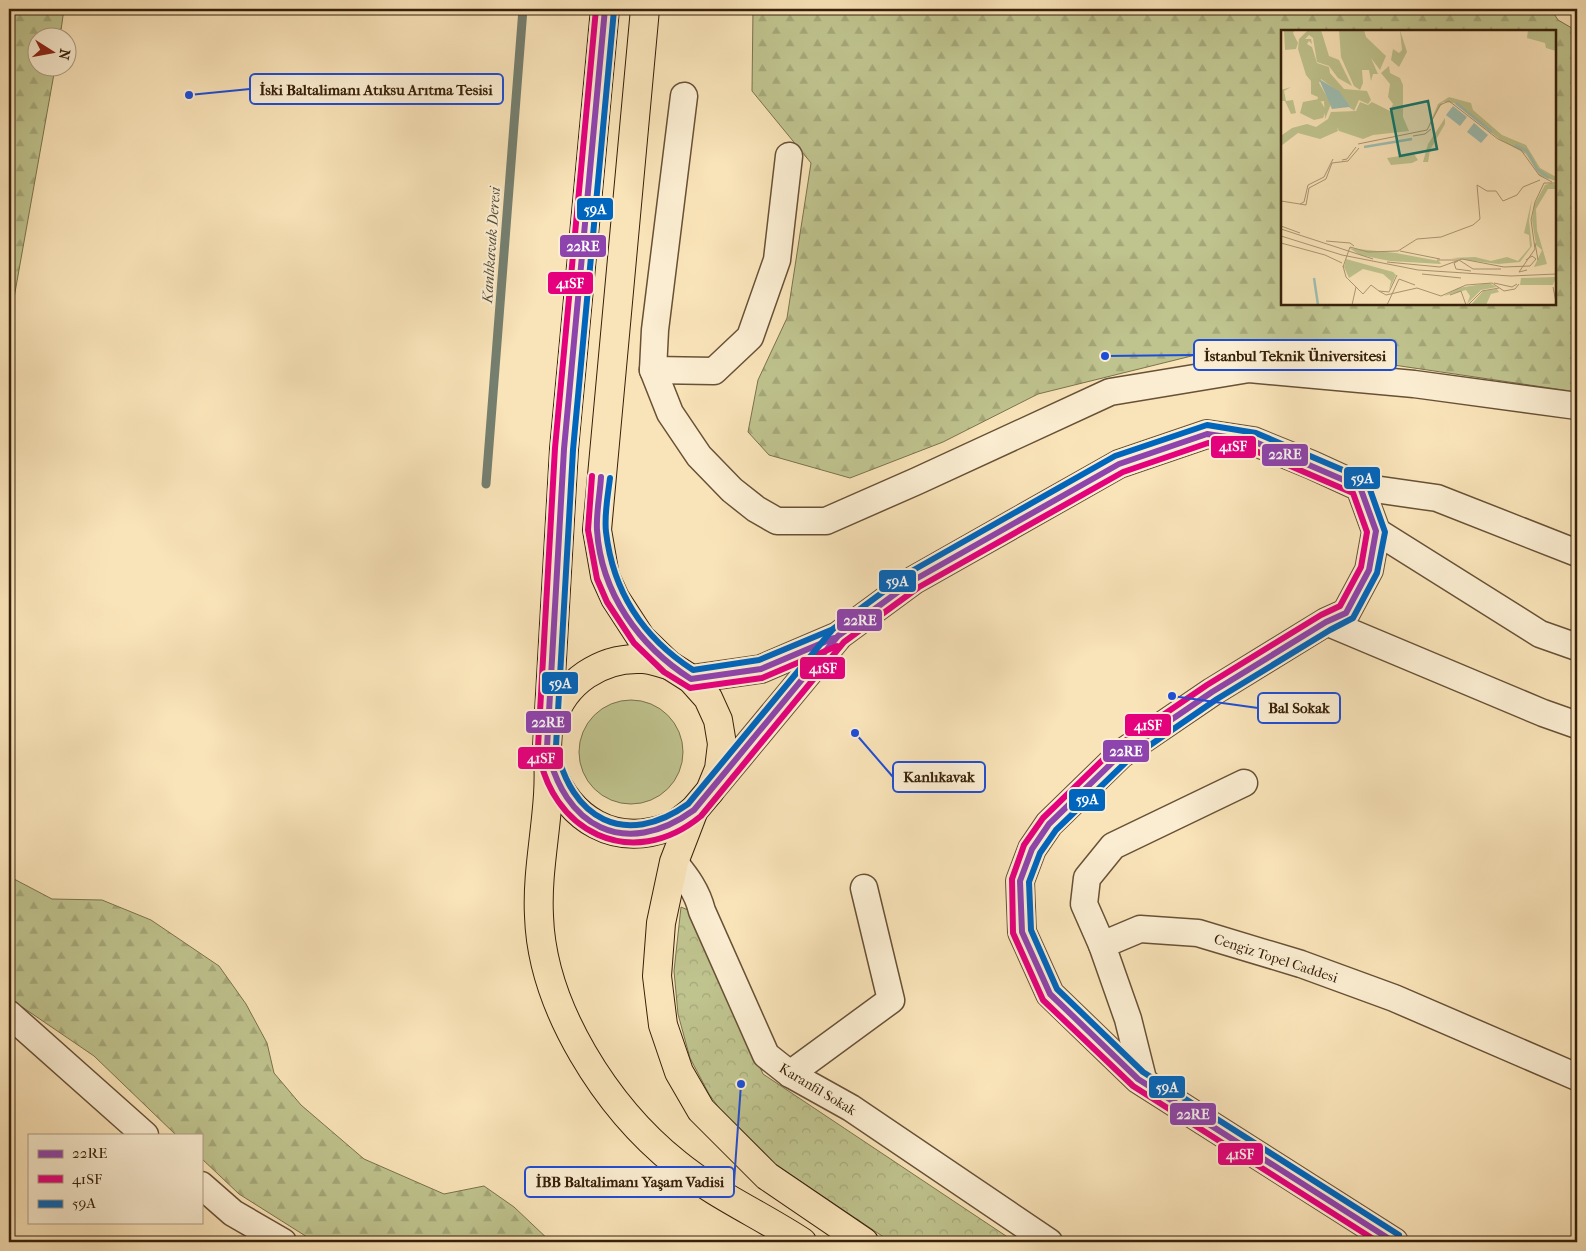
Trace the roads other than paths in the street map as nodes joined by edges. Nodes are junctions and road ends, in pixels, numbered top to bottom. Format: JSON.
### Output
{"nodes":[{"id":1,"x":605,"y":9,"type":"edge"},
{"id":2,"x":645,"y":9,"type":"edge"},
{"id":3,"x":684,"y":96,"type":"dead end"},
{"id":4,"x":788,"y":156,"type":"dead end"},
{"id":5,"x":653,"y":370,"type":"junction"},
{"id":6,"x":1577,"y":406,"type":"edge"},
{"id":7,"x":1360,"y":487,"type":"junction"},
{"id":8,"x":1376,"y":531,"type":"junction"},
{"id":9,"x":1577,"y":552,"type":"edge"},
{"id":10,"x":1326,"y":622,"type":"junction"},
{"id":11,"x":838,"y":636,"type":"junction"},
{"id":12,"x":1577,"y":647,"type":"edge"},
{"id":13,"x":680,"y":672,"type":"junction"},
{"id":14,"x":1577,"y":725,"type":"edge"},
{"id":15,"x":548,"y":734,"type":"junction"},
{"id":16,"x":550,"y":767,"type":"junction"},
{"id":17,"x":1244,"y":783,"type":"dead end"},
{"id":18,"x":702,"y":801,"type":"junction"},
{"id":19,"x":674,"y":862,"type":"junction"},
{"id":20,"x":864,"y":888,"type":"dead end"},
{"id":21,"x":1102,"y":945,"type":"junction"},
{"id":22,"x":9,"y":1014,"type":"edge"},
{"id":23,"x":790,"y":1074,"type":"junction"},
{"id":24,"x":1577,"y":1077,"type":"edge"},
{"id":25,"x":1144,"y":1082,"type":"junction"},
{"id":26,"x":144,"y":1134,"type":"edge"},
{"id":27,"x":202,"y":1186,"type":"edge"},
{"id":28,"x":283,"y":1242,"type":"edge"},
{"id":29,"x":802,"y":1242,"type":"edge"},
{"id":30,"x":864,"y":1242,"type":"edge"},
{"id":31,"x":1049,"y":1242,"type":"edge"},
{"id":32,"x":1394,"y":1242,"type":"edge"}],
"edges":[{"from":1,"to":15,"type":"main road"},
{"from":2,"to":13,"type":"main road"},
{"from":3,"to":5,"type":"street"},
{"from":4,"to":5,"type":"street"},
{"from":5,"to":6,"type":"street"},
{"from":7,"to":8,"type":"street"},
{"from":7,"to":9,"type":"street"},
{"from":7,"to":11,"type":"street"},
{"from":8,"to":10,"type":"street"},
{"from":8,"to":12,"type":"street"},
{"from":10,"to":14,"type":"street"},
{"from":10,"to":25,"type":"street"},
{"from":11,"to":13,"type":"street"},
{"from":11,"to":18,"type":"street"},
{"from":13,"to":15,"type":"main road"},
{"from":13,"to":18,"type":"main road"},
{"from":15,"to":16,"type":"main road"},
{"from":16,"to":18,"type":"main road"},
{"from":16,"to":29,"type":"main road"},
{"from":17,"to":21,"type":"street"},
{"from":18,"to":19,"type":"main road"},
{"from":19,"to":23,"type":"street","name":"Karanfil Sokak"},
{"from":19,"to":30,"type":"main road"},
{"from":20,"to":23,"type":"street"},
{"from":21,"to":24,"type":"street","name":"Cengiz Topel Caddesi"},
{"from":21,"to":25,"type":"street"},
{"from":22,"to":26,"type":"street"},
{"from":23,"to":31,"type":"street","name":"Karanfil Sokak"},
{"from":25,"to":32,"type":"street"},
{"from":27,"to":28,"type":"street"}]}
